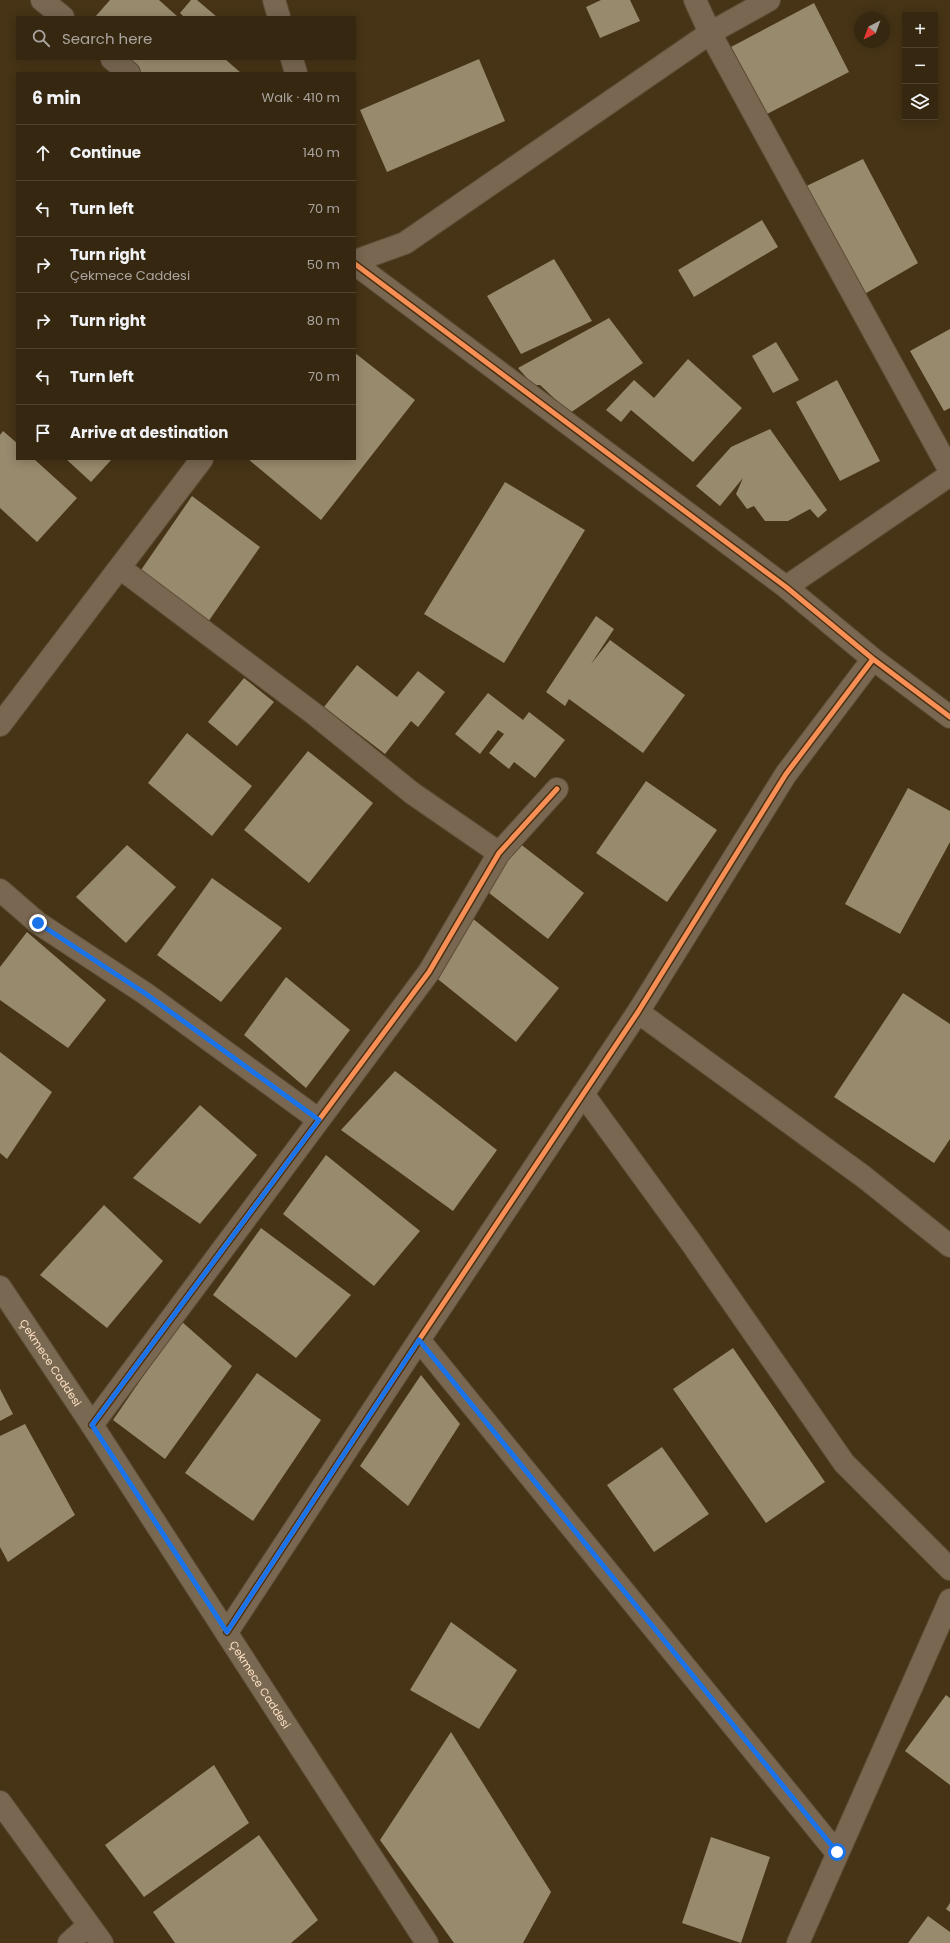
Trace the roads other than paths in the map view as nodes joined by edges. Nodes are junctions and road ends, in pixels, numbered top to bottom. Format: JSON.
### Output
{"nodes":[{"id":1,"x":42,"y":0,"type":"edge"},
{"id":2,"x":274,"y":0,"type":"edge"},
{"id":3,"x":695,"y":0,"type":"edge"},
{"id":4,"x":770,"y":0,"type":"edge"},
{"id":5,"x":61,"y":16,"type":"edge"},
{"id":6,"x":279,"y":16,"type":"edge"},
{"id":7,"x":710,"y":33,"type":"junction"},
{"id":8,"x":113,"y":60,"type":"edge"},
{"id":9,"x":292,"y":60,"type":"edge"},
{"id":10,"x":128,"y":72,"type":"edge"},
{"id":11,"x":296,"y":72,"type":"edge"},
{"id":12,"x":356,"y":260,"type":"edge"},
{"id":13,"x":356,"y":265,"type":"edge"},
{"id":14,"x":201,"y":460,"type":"edge"},
{"id":15,"x":950,"y":471,"type":"edge"},
{"id":16,"x":950,"y":475,"type":"edge"},
{"id":17,"x":120,"y":568,"type":"junction"},
{"id":18,"x":786,"y":587,"type":"junction"},
{"id":19,"x":873,"y":659,"type":"junction"},
{"id":20,"x":950,"y":717,"type":"edge"},
{"id":21,"x":0,"y":725,"type":"edge"},
{"id":22,"x":557,"y":789,"type":"dead end"},
{"id":23,"x":499,"y":853,"type":"junction"},
{"id":24,"x":0,"y":890,"type":"edge"},
{"id":25,"x":638,"y":1012,"type":"junction"},
{"id":26,"x":583,"y":1094,"type":"junction"},
{"id":27,"x":319,"y":1120,"type":"junction"},
{"id":28,"x":950,"y":1246,"type":"edge"},
{"id":29,"x":0,"y":1287,"type":"edge"},
{"id":30,"x":419,"y":1340,"type":"junction"},
{"id":31,"x":92,"y":1425,"type":"junction"},
{"id":32,"x":950,"y":1569,"type":"edge"},
{"id":33,"x":950,"y":1600,"type":"edge"},
{"id":34,"x":227,"y":1632,"type":"junction"},
{"id":35,"x":0,"y":1802,"type":"edge"},
{"id":36,"x":837,"y":1852,"type":"junction"},
{"id":37,"x":89,"y":1925,"type":"junction"},
{"id":38,"x":69,"y":1943,"type":"edge"},
{"id":39,"x":102,"y":1943,"type":"edge"},
{"id":40,"x":426,"y":1943,"type":"edge"},
{"id":41,"x":798,"y":1943,"type":"edge"}],
"edges":[{"from":1,"to":5,"type":"street"},
{"from":2,"to":6,"type":"street"},
{"from":3,"to":7,"type":"street"},
{"from":4,"to":7,"type":"street"},
{"from":7,"to":12,"type":"street"},
{"from":7,"to":15,"type":"street"},
{"from":8,"to":10,"type":"street"},
{"from":9,"to":11,"type":"street"},
{"from":13,"to":18,"type":"street"},
{"from":14,"to":17,"type":"street"},
{"from":16,"to":18,"type":"street"},
{"from":17,"to":21,"type":"street"},
{"from":17,"to":23,"type":"street"},
{"from":18,"to":19,"type":"street"},
{"from":19,"to":20,"type":"street"},
{"from":19,"to":25,"type":"street"},
{"from":22,"to":23,"type":"street"},
{"from":23,"to":27,"type":"street"},
{"from":24,"to":27,"type":"street"},
{"from":25,"to":26,"type":"street"},
{"from":25,"to":28,"type":"street"},
{"from":26,"to":30,"type":"street"},
{"from":26,"to":32,"type":"street"},
{"from":27,"to":31,"type":"street"},
{"from":29,"to":31,"type":"main road","name":"Çekmece Caddesi"},
{"from":30,"to":34,"type":"street"},
{"from":30,"to":36,"type":"street"},
{"from":31,"to":34,"type":"main road","name":"Çekmece Caddesi"},
{"from":33,"to":36,"type":"street"},
{"from":34,"to":40,"type":"main road","name":"Çekmece Caddesi"},
{"from":35,"to":37,"type":"street"},
{"from":36,"to":41,"type":"street"},
{"from":37,"to":38,"type":"street"},
{"from":37,"to":39,"type":"street"}]}
